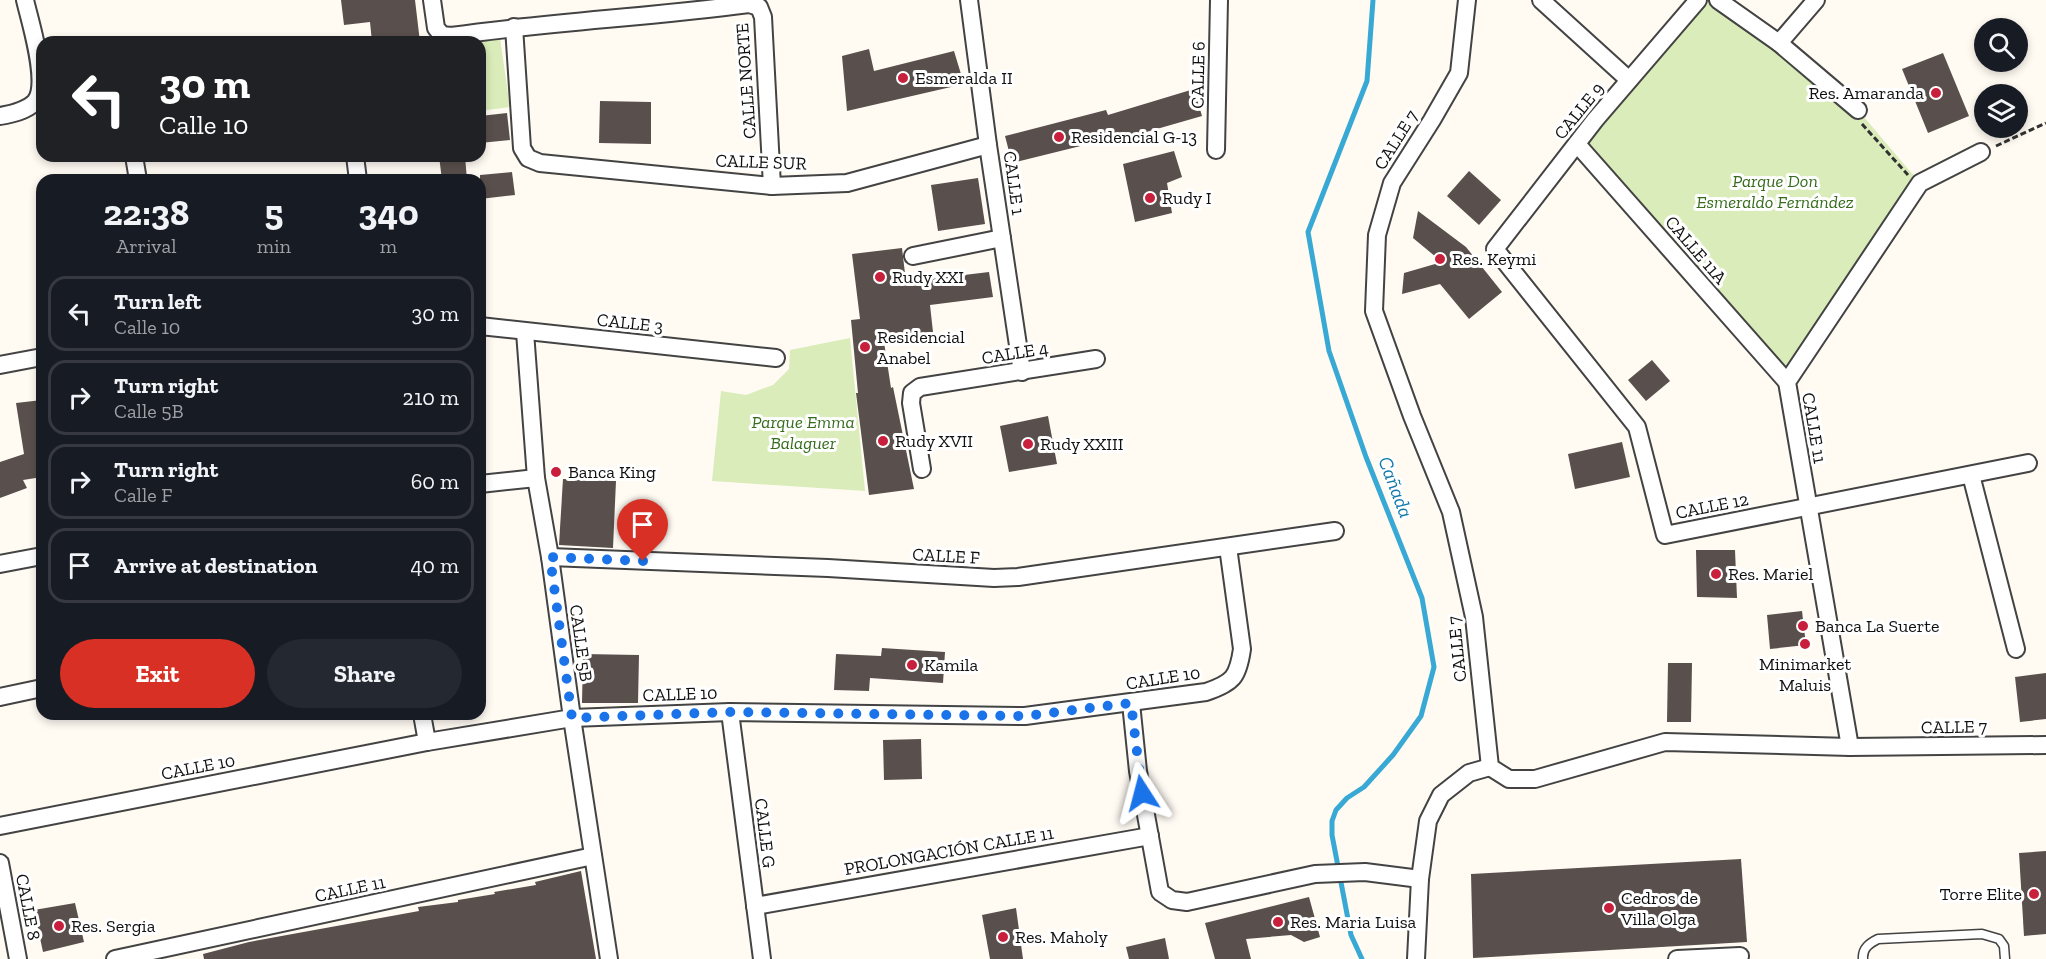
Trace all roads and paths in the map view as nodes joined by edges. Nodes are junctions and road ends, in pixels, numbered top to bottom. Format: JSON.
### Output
{"nodes":[{"id":1,"x":24,"y":0,"type":"edge"},
{"id":2,"x":432,"y":0,"type":"edge"},
{"id":3,"x":969,"y":0,"type":"edge"},
{"id":4,"x":1219,"y":0,"type":"edge"},
{"id":5,"x":1467,"y":0,"type":"edge"},
{"id":6,"x":1541,"y":0,"type":"edge"},
{"id":7,"x":1698,"y":0,"type":"edge"},
{"id":8,"x":1718,"y":0,"type":"edge"},
{"id":9,"x":1816,"y":0,"type":"edge"},
{"id":10,"x":514,"y":27,"type":"junction"},
{"id":11,"x":1779,"y":44,"type":"junction"},
{"id":12,"x":36,"y":52,"type":"edge"},
{"id":13,"x":1629,"y":80,"type":"junction"},
{"id":14,"x":36,"y":100,"type":"edge"},
{"id":15,"x":1858,"y":110,"type":"joint"},
{"id":16,"x":0,"y":116,"type":"edge"},
{"id":17,"x":2046,"y":123,"type":"edge"},
{"id":18,"x":1577,"y":144,"type":"junction"},
{"id":19,"x":988,"y":145,"type":"junction"},
{"id":20,"x":1216,"y":150,"type":"dead end"},
{"id":21,"x":1981,"y":153,"type":"joint"},
{"id":22,"x":1918,"y":185,"type":"junction"},
{"id":23,"x":772,"y":186,"type":"junction"},
{"id":24,"x":1002,"y":238,"type":"junction"},
{"id":25,"x":1495,"y":249,"type":"joint"},
{"id":26,"x":913,"y":256,"type":"dead end"},
{"id":27,"x":486,"y":328,"type":"edge"},
{"id":28,"x":525,"y":332,"type":"junction"},
{"id":29,"x":36,"y":358,"type":"edge"},
{"id":30,"x":776,"y":358,"type":"dead end"},
{"id":31,"x":1096,"y":359,"type":"dead end"},
{"id":32,"x":0,"y":365,"type":"edge"},
{"id":33,"x":1022,"y":372,"type":"junction"},
{"id":34,"x":1786,"y":382,"type":"junction"},
{"id":35,"x":2028,"y":463,"type":"dead end"},
{"id":36,"x":922,"y":469,"type":"dead end"},
{"id":37,"x":1971,"y":475,"type":"junction"},
{"id":38,"x":536,"y":478,"type":"junction"},
{"id":39,"x":486,"y":483,"type":"edge"},
{"id":40,"x":1808,"y":506,"type":"junction"},
{"id":41,"x":1335,"y":531,"type":"dead end"},
{"id":42,"x":1227,"y":547,"type":"junction"},
{"id":43,"x":36,"y":557,"type":"edge"},
{"id":44,"x":550,"y":557,"type":"junction"},
{"id":45,"x":0,"y":564,"type":"edge"},
{"id":46,"x":2016,"y":649,"type":"dead end"},
{"id":47,"x":36,"y":689,"type":"edge"},
{"id":48,"x":0,"y":697,"type":"edge"},
{"id":49,"x":1131,"y":703,"type":"junction"},
{"id":50,"x":730,"y":712,"type":"junction"},
{"id":51,"x":572,"y":718,"type":"junction"},
{"id":52,"x":423,"y":720,"type":"edge"},
{"id":53,"x":427,"y":742,"type":"junction"},
{"id":54,"x":2046,"y":745,"type":"edge"},
{"id":55,"x":1850,"y":747,"type":"junction"},
{"id":56,"x":1490,"y":767,"type":"junction"},
{"id":57,"x":0,"y":826,"type":"edge"},
{"id":58,"x":1150,"y":836,"type":"junction"},
{"id":59,"x":593,"y":856,"type":"junction"},
{"id":60,"x":0,"y":863,"type":"edge"},
{"id":61,"x":1420,"y":879,"type":"junction"},
{"id":62,"x":755,"y":906,"type":"junction"},
{"id":63,"x":1740,"y":956,"type":"dead end"},
{"id":64,"x":18,"y":959,"type":"edge"},
{"id":65,"x":115,"y":959,"type":"edge"},
{"id":66,"x":609,"y":959,"type":"edge"},
{"id":67,"x":762,"y":959,"type":"edge"},
{"id":68,"x":1416,"y":959,"type":"edge"},
{"id":69,"x":1677,"y":959,"type":"edge"},
{"id":70,"x":1863,"y":959,"type":"edge"},
{"id":71,"x":2006,"y":959,"type":"edge"}],
"edges":[{"from":1,"to":12,"type":"street"},
{"from":2,"to":10,"type":"street","name":"CALLE NORTE"},
{"from":3,"to":19,"type":"street","name":"CALLE 1"},
{"from":4,"to":20,"type":"street","name":"CALLE 6"},
{"from":5,"to":56,"type":"street","name":"CALLE 7"},
{"from":6,"to":13,"type":"street"},
{"from":7,"to":13,"type":"street","name":"CALLE 9"},
{"from":8,"to":11,"type":"street"},
{"from":9,"to":11,"type":"street"},
{"from":10,"to":23,"type":"street","name":"CALLE SUR"},
{"from":10,"to":23,"type":"street","name":"CALLE NORTE"},
{"from":11,"to":15,"type":"street"},
{"from":13,"to":18,"type":"street","name":"CALLE 9"},
{"from":14,"to":16,"type":"street"},
{"from":15,"to":22,"type":"path"},
{"from":17,"to":21,"type":"path"},
{"from":18,"to":25,"type":"street","name":"CALLE 9"},
{"from":18,"to":34,"type":"street","name":"CALLE 11A"},
{"from":19,"to":23,"type":"street","name":"CALLE SUR"},
{"from":19,"to":24,"type":"street","name":"CALLE 1"},
{"from":21,"to":22,"type":"street","name":"CALLE 11"},
{"from":22,"to":34,"type":"street","name":"CALLE 11"},
{"from":24,"to":26,"type":"street"},
{"from":24,"to":33,"type":"street","name":"CALLE 1"},
{"from":25,"to":40,"type":"street","name":"CALLE 12"},
{"from":27,"to":28,"type":"street","name":"CALLE 3"},
{"from":28,"to":30,"type":"street","name":"CALLE 3"},
{"from":28,"to":38,"type":"street","name":"CALLE 5B"},
{"from":29,"to":32,"type":"street"},
{"from":31,"to":33,"type":"street","name":"CALLE 4"},
{"from":33,"to":36,"type":"street","name":"CALLE 4"},
{"from":34,"to":40,"type":"street","name":"CALLE 11"},
{"from":35,"to":37,"type":"street","name":"CALLE 12"},
{"from":37,"to":40,"type":"street","name":"CALLE 12"},
{"from":37,"to":46,"type":"street"},
{"from":38,"to":39,"type":"street"},
{"from":38,"to":44,"type":"street","name":"CALLE 5B"},
{"from":40,"to":55,"type":"street","name":"CALLE 11"},
{"from":41,"to":42,"type":"street","name":"CALLE F"},
{"from":42,"to":44,"type":"street","name":"CALLE F"},
{"from":42,"to":49,"type":"street","name":"CALLE 10"},
{"from":43,"to":45,"type":"street"},
{"from":44,"to":51,"type":"street","name":"CALLE 5B"},
{"from":47,"to":48,"type":"street"},
{"from":49,"to":50,"type":"street","name":"CALLE 10"},
{"from":49,"to":58,"type":"street"},
{"from":50,"to":51,"type":"street","name":"CALLE 10"},
{"from":50,"to":62,"type":"street","name":"CALLE G"},
{"from":51,"to":53,"type":"street","name":"CALLE 10"},
{"from":51,"to":59,"type":"street","name":"CALLE 5B"},
{"from":52,"to":53,"type":"street"},
{"from":53,"to":57,"type":"street","name":"CALLE 10"},
{"from":54,"to":55,"type":"street","name":"CALLE 7"},
{"from":55,"to":56,"type":"street","name":"CALLE 7"},
{"from":56,"to":61,"type":"street"},
{"from":58,"to":61,"type":"street"},
{"from":58,"to":62,"type":"street","name":"PROLONGACIÓN CALLE 11"},
{"from":59,"to":65,"type":"street","name":"CALLE 11"},
{"from":59,"to":66,"type":"street","name":"CALLE 5B"},
{"from":60,"to":64,"type":"street","name":"CALLE 8"},
{"from":61,"to":68,"type":"street"},
{"from":62,"to":67,"type":"street","name":"CALLE G"},
{"from":63,"to":69,"type":"street"},
{"from":70,"to":71,"type":"lane"}]}
